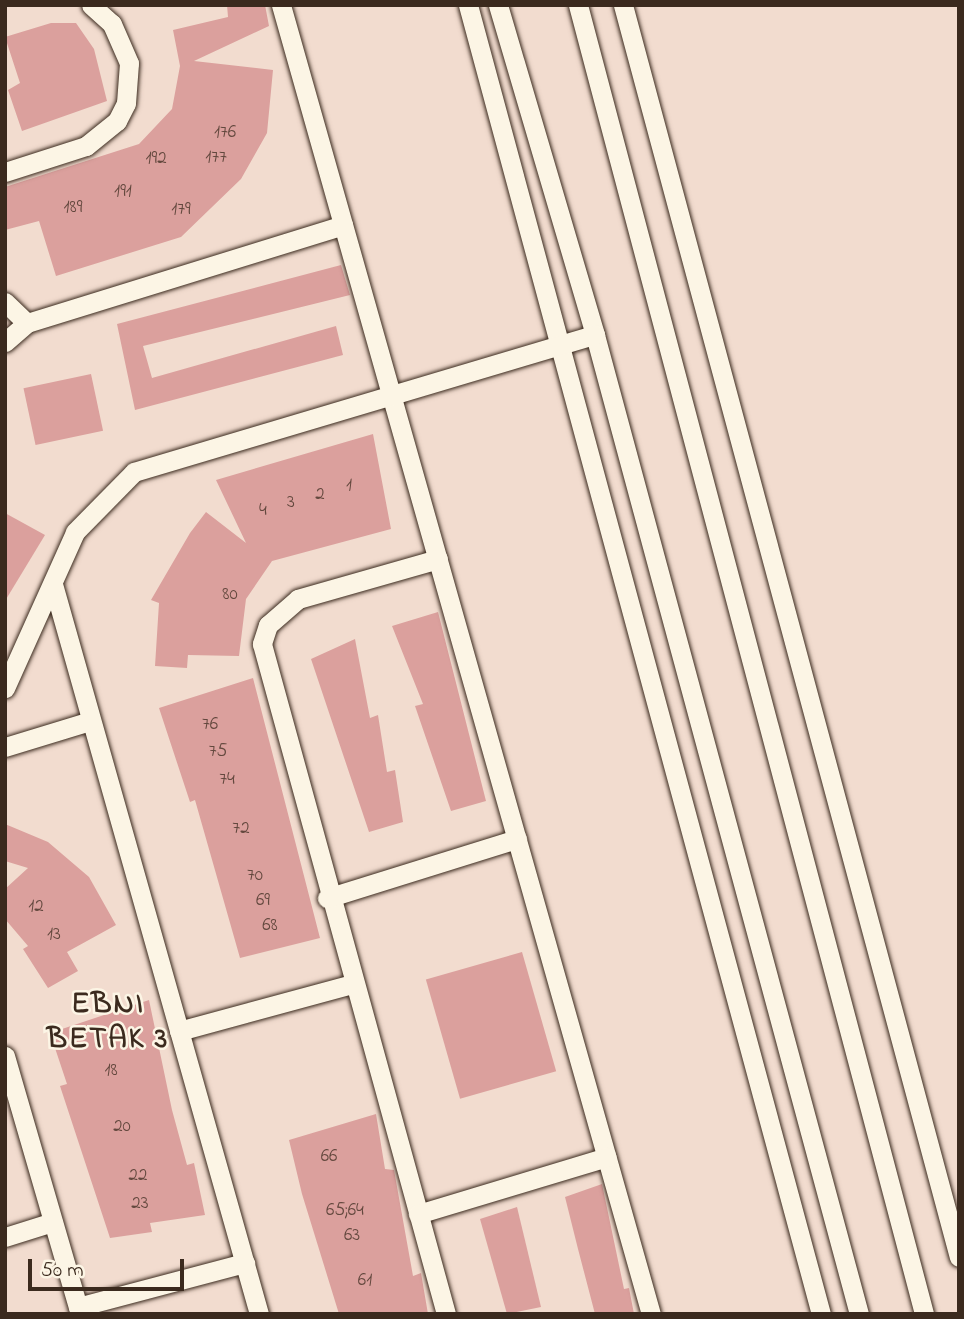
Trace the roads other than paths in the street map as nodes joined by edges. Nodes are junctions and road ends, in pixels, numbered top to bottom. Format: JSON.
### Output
{"nodes":[{"id":1,"x":91,"y":5,"type":"edge"},
{"id":2,"x":281,"y":5,"type":"edge"},
{"id":3,"x":468,"y":5,"type":"edge"},
{"id":4,"x":498,"y":5,"type":"edge"},
{"id":5,"x":578,"y":5,"type":"edge"},
{"id":6,"x":623,"y":5,"type":"edge"},
{"id":7,"x":5,"y":172,"type":"edge"},
{"id":8,"x":343,"y":225,"type":"junction"},
{"id":9,"x":5,"y":302,"type":"edge"},
{"id":10,"x":27,"y":323,"type":"junction"},
{"id":11,"x":595,"y":335,"type":"junction"},
{"id":12,"x":5,"y":342,"type":"edge"},
{"id":13,"x":558,"y":346,"type":"junction"},
{"id":14,"x":391,"y":394,"type":"junction"},
{"id":15,"x":438,"y":559,"type":"junction"},
{"id":16,"x":53,"y":584,"type":"junction"},
{"id":17,"x":5,"y":688,"type":"edge"},
{"id":18,"x":90,"y":721,"type":"junction"},
{"id":19,"x":5,"y":747,"type":"edge"},
{"id":20,"x":517,"y":839,"type":"junction"},
{"id":21,"x":327,"y":898,"type":"junction"},
{"id":22,"x":352,"y":984,"type":"junction"},
{"id":23,"x":179,"y":1031,"type":"junction"},
{"id":24,"x":5,"y":1056,"type":"edge"},
{"id":25,"x":9,"y":1080,"type":"edge"},
{"id":26,"x":607,"y":1157,"type":"junction"},
{"id":27,"x":418,"y":1214,"type":"junction"},
{"id":28,"x":53,"y":1222,"type":"junction"},
{"id":29,"x":5,"y":1237,"type":"edge"},
{"id":30,"x":959,"y":1257,"type":"edge"},
{"id":31,"x":245,"y":1263,"type":"junction"},
{"id":32,"x":79,"y":1310,"type":"edge"},
{"id":33,"x":259,"y":1314,"type":"edge"},
{"id":34,"x":446,"y":1314,"type":"edge"},
{"id":35,"x":651,"y":1314,"type":"edge"},
{"id":36,"x":821,"y":1314,"type":"edge"},
{"id":37,"x":859,"y":1314,"type":"edge"},
{"id":38,"x":924,"y":1314,"type":"edge"}],
"edges":[{"from":1,"to":7,"type":"street"},
{"from":2,"to":8,"type":"street"},
{"from":3,"to":13,"type":"street"},
{"from":4,"to":11,"type":"street"},
{"from":5,"to":38,"type":"street"},
{"from":6,"to":30,"type":"street"},
{"from":8,"to":10,"type":"street"},
{"from":8,"to":14,"type":"street"},
{"from":9,"to":10,"type":"street"},
{"from":10,"to":12,"type":"street"},
{"from":11,"to":13,"type":"street"},
{"from":11,"to":37,"type":"street"},
{"from":13,"to":14,"type":"street"},
{"from":13,"to":36,"type":"street"},
{"from":14,"to":15,"type":"street"},
{"from":14,"to":16,"type":"street"},
{"from":15,"to":20,"type":"street"},
{"from":15,"to":21,"type":"street"},
{"from":16,"to":17,"type":"street"},
{"from":16,"to":18,"type":"street"},
{"from":18,"to":19,"type":"street"},
{"from":18,"to":23,"type":"street"},
{"from":20,"to":21,"type":"street"},
{"from":20,"to":26,"type":"street"},
{"from":21,"to":22,"type":"street"},
{"from":22,"to":23,"type":"street"},
{"from":22,"to":27,"type":"street"},
{"from":23,"to":31,"type":"street"},
{"from":24,"to":25,"type":"street"},
{"from":25,"to":28,"type":"street"},
{"from":26,"to":27,"type":"street"},
{"from":26,"to":35,"type":"street"},
{"from":27,"to":34,"type":"street"},
{"from":28,"to":29,"type":"street"},
{"from":28,"to":32,"type":"street"},
{"from":31,"to":32,"type":"street"},
{"from":31,"to":33,"type":"street"}]}
